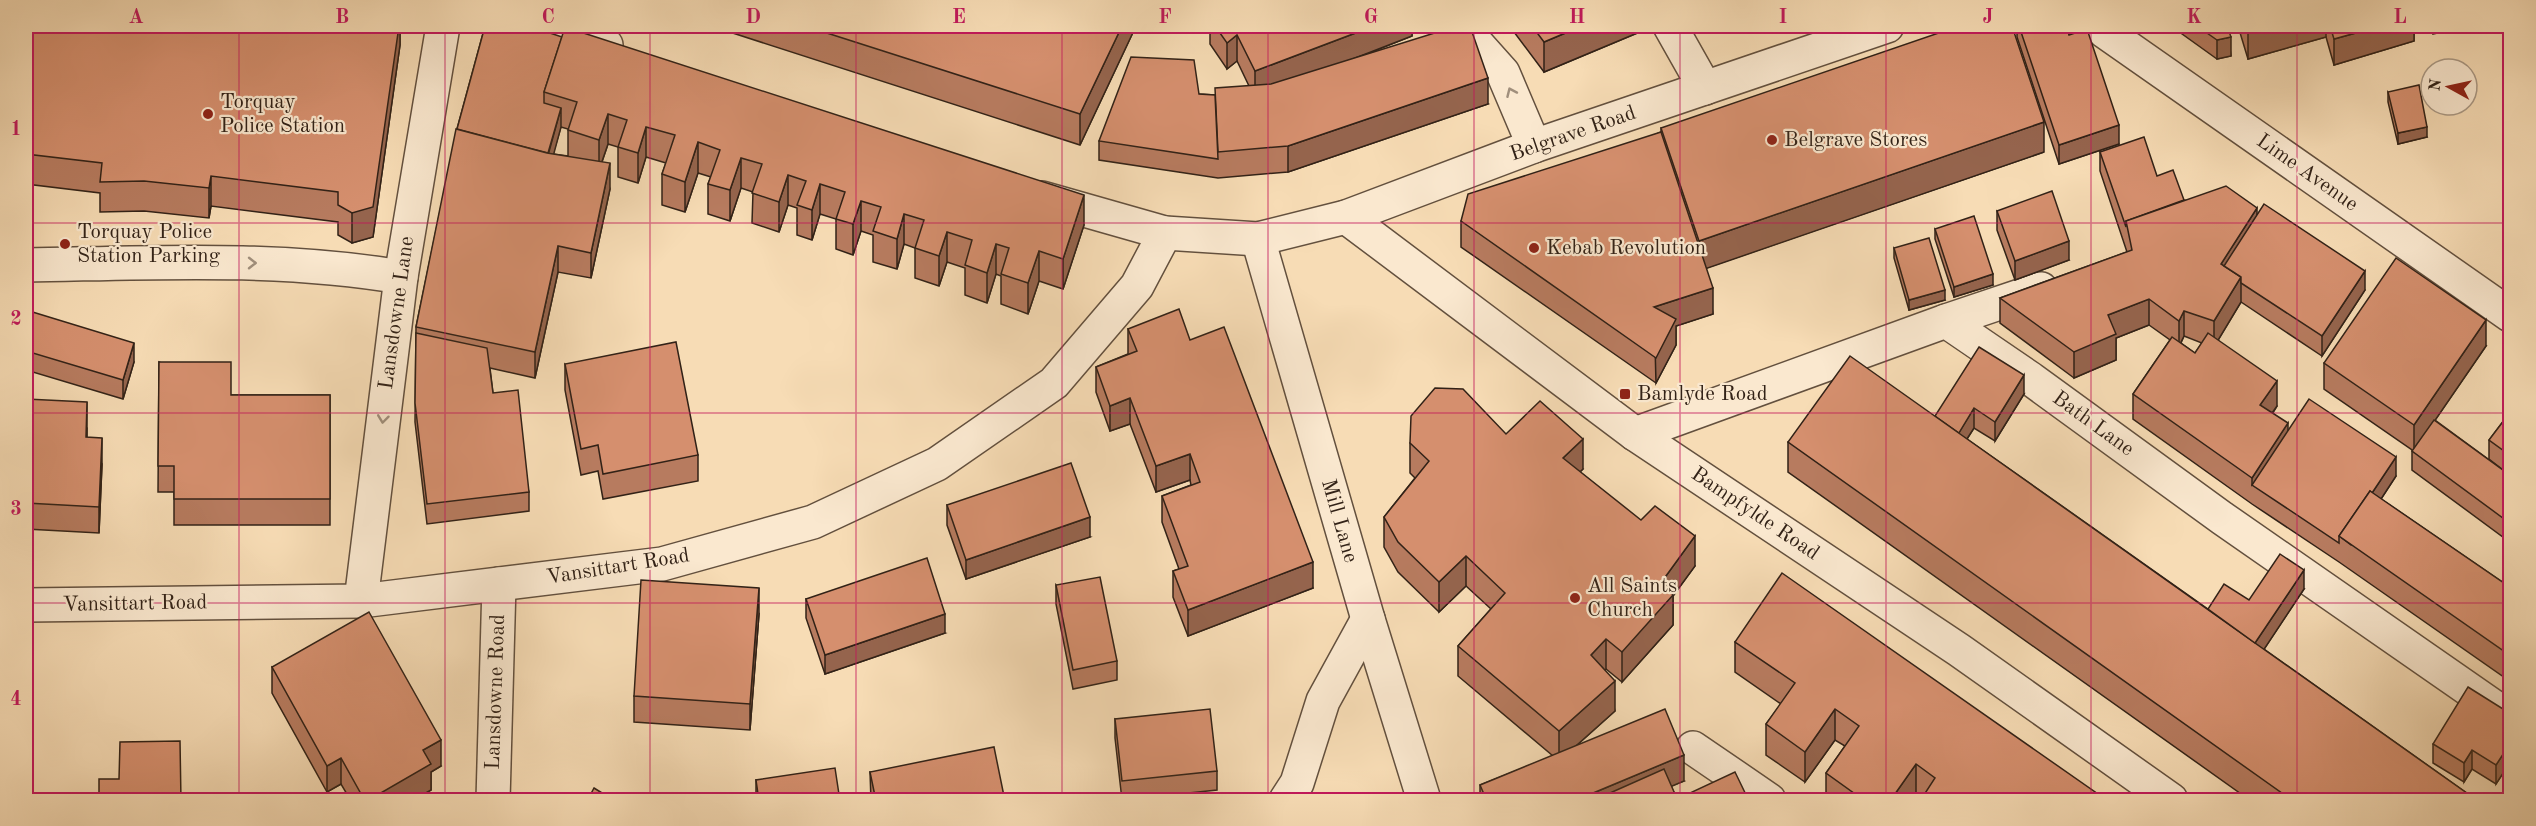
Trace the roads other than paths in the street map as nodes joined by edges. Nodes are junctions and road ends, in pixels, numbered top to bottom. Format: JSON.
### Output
{"nodes":[{"id":1,"x":443,"y":26,"type":"edge"},
{"id":2,"x":554,"y":26,"type":"edge"},
{"id":3,"x":1461,"y":26,"type":"edge"},
{"id":4,"x":1670,"y":26,"type":"edge"},
{"id":5,"x":1887,"y":26,"type":"edge"},
{"id":6,"x":2104,"y":31,"type":"dead end"},
{"id":7,"x":631,"y":54,"type":"edge"},
{"id":8,"x":1705,"y":88,"type":"junction"},
{"id":9,"x":1534,"y":146,"type":"junction"},
{"id":10,"x":1011,"y":187,"type":"edge"},
{"id":11,"x":1346,"y":217,"type":"junction"},
{"id":12,"x":1165,"y":233,"type":"junction"},
{"id":13,"x":1258,"y":239,"type":"junction"},
{"id":14,"x":26,"y":265,"type":"edge"},
{"id":15,"x":2065,"y":280,"type":"edge"},
{"id":16,"x":399,"y":288,"type":"junction"},
{"id":17,"x":2511,"y":315,"type":"edge"},
{"id":18,"x":1946,"y":321,"type":"junction"},
{"id":19,"x":1635,"y":434,"type":"junction"},
{"id":20,"x":499,"y":584,"type":"junction"},
{"id":21,"x":361,"y":601,"type":"junction"},
{"id":22,"x":26,"y":605,"type":"edge"},
{"id":23,"x":1368,"y":619,"type":"junction"},
{"id":24,"x":2511,"y":718,"type":"edge"},
{"id":25,"x":1693,"y":748,"type":"dead end"},
{"id":26,"x":493,"y":801,"type":"edge"},
{"id":27,"x":1286,"y":801,"type":"edge"},
{"id":28,"x":1424,"y":801,"type":"edge"},
{"id":29,"x":1769,"y":801,"type":"edge"},
{"id":30,"x":2171,"y":801,"type":"edge"}],
"edges":[{"from":1,"to":16,"type":"street","name":"Lansdowne Lane"},
{"from":2,"to":7,"type":"street"},
{"from":9,"to":3,"type":"street","one_way":true},
{"from":4,"to":8,"type":"street"},
{"from":5,"to":8,"type":"street","name":"Belgrave Road"},
{"from":6,"to":17,"type":"street","name":"Lime Avenue"},
{"from":8,"to":9,"type":"street","name":"Belgrave Road"},
{"from":9,"to":11,"type":"street","name":"Belgrave Road"},
{"from":10,"to":12,"type":"street","name":"Belgrave Road"},
{"from":11,"to":13,"type":"street","name":"Belgrave Road"},
{"from":11,"to":19,"type":"street","name":"Bampfylde Road"},
{"from":12,"to":13,"type":"street","name":"Belgrave Road"},
{"from":12,"to":20,"type":"street","name":"Vansittart Road"},
{"from":13,"to":23,"type":"street","name":"Mill Lane"},
{"from":14,"to":16,"type":"street","one_way":true},
{"from":15,"to":18,"type":"street"},
{"from":16,"to":21,"type":"street","name":"Lansdowne Lane","one_way":true},
{"from":18,"to":19,"type":"street"},
{"from":18,"to":24,"type":"street","name":"Bath Lane"},
{"from":19,"to":30,"type":"street","name":"Bampfylde Road"},
{"from":20,"to":21,"type":"street","name":"Vansittart Road"},
{"from":20,"to":26,"type":"street","name":"Lansdowne Road"},
{"from":21,"to":22,"type":"street","name":"Vansittart Road"},
{"from":23,"to":27,"type":"street"},
{"from":23,"to":28,"type":"street","name":"Mill Lane"},
{"from":25,"to":29,"type":"street"}]}
